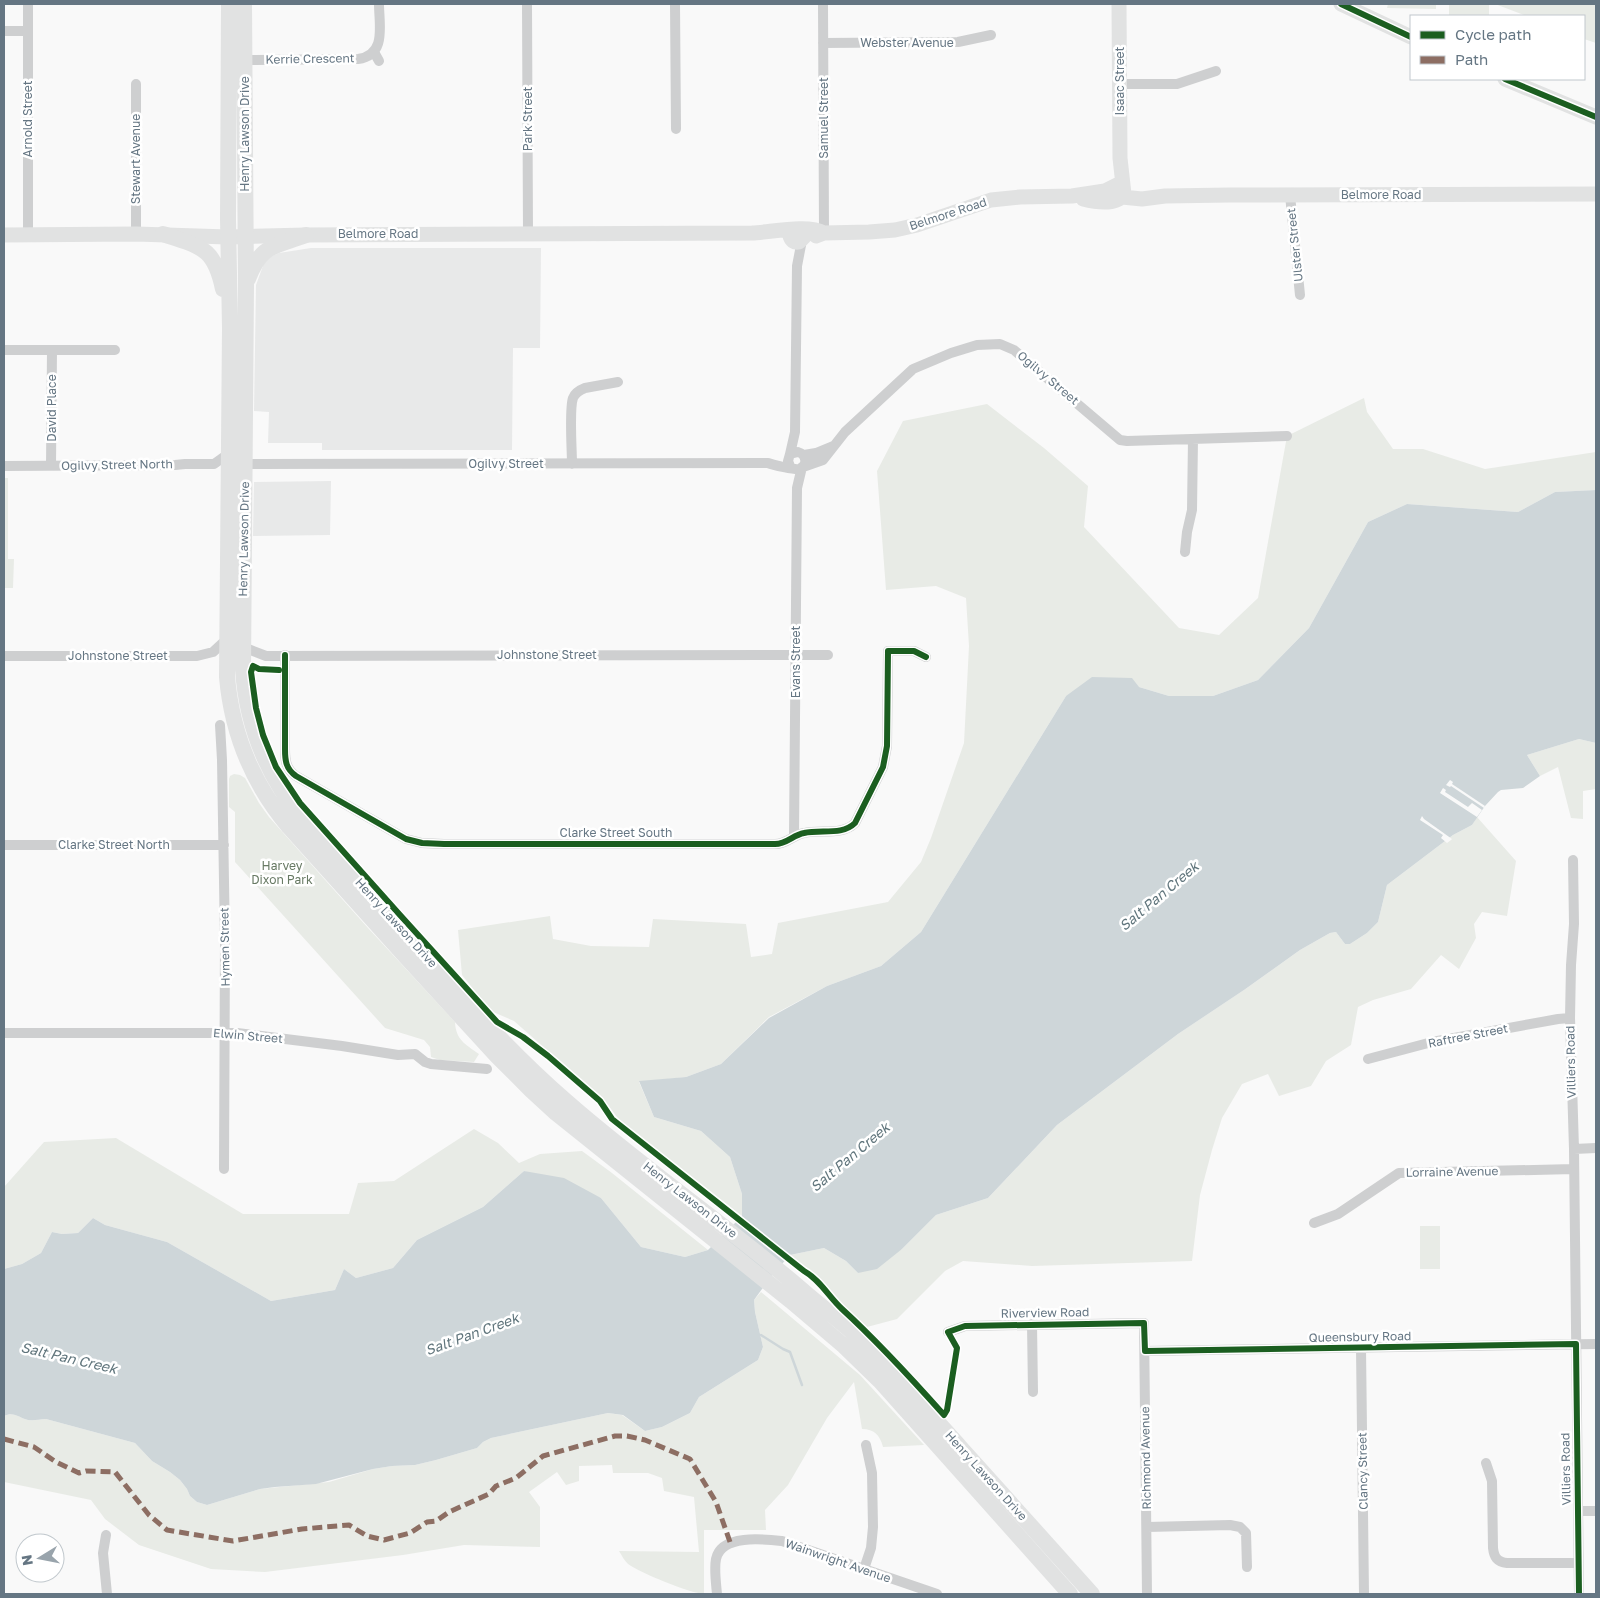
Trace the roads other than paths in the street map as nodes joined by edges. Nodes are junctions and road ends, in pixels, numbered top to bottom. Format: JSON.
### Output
{"nodes":[{"id":1,"x":28,"y":4,"type":"edge"},
{"id":2,"x":229,"y":4,"type":"edge"},
{"id":3,"x":244,"y":4,"type":"edge"},
{"id":4,"x":379,"y":4,"type":"edge"},
{"id":5,"x":527,"y":4,"type":"edge"},
{"id":6,"x":676,"y":4,"type":"edge"},
{"id":7,"x":823,"y":4,"type":"edge"},
{"id":8,"x":1119,"y":4,"type":"edge"},
{"id":9,"x":1341,"y":4,"type":"edge"},
{"id":10,"x":4,"y":31,"type":"edge"},
{"id":11,"x":28,"y":31,"type":"junction"},
{"id":12,"x":991,"y":35,"type":"dead end"},
{"id":13,"x":1410,"y":37,"type":"edge"},
{"id":14,"x":823,"y":43,"type":"junction"},
{"id":15,"x":244,"y":60,"type":"junction"},
{"id":16,"x":1216,"y":71,"type":"dead end"},
{"id":17,"x":1507,"y":80,"type":"edge"},
{"id":18,"x":136,"y":84,"type":"dead end"},
{"id":19,"x":1120,"y":84,"type":"junction"},
{"id":20,"x":1596,"y":117,"type":"edge"},
{"id":21,"x":676,"y":129,"type":"dead end"},
{"id":22,"x":1119,"y":192,"type":"junction"},
{"id":23,"x":1596,"y":194,"type":"edge"},
{"id":24,"x":1290,"y":195,"type":"junction"},
{"id":25,"x":824,"y":233,"type":"junction"},
{"id":26,"x":4,"y":234,"type":"edge"},
{"id":27,"x":28,"y":234,"type":"junction"},
{"id":28,"x":136,"y":234,"type":"junction"},
{"id":29,"x":163,"y":234,"type":"junction"},
{"id":30,"x":306,"y":234,"type":"junction"},
{"id":31,"x":528,"y":234,"type":"junction"},
{"id":32,"x":245,"y":236,"type":"junction"},
{"id":33,"x":797,"y":236,"type":"junction"},
{"id":34,"x":228,"y":237,"type":"junction"},
{"id":35,"x":246,"y":286,"type":"junction"},
{"id":36,"x":1300,"y":295,"type":"dead end"},
{"id":37,"x":230,"y":328,"type":"junction"},
{"id":38,"x":4,"y":350,"type":"edge"},
{"id":39,"x":52,"y":350,"type":"junction"},
{"id":40,"x":115,"y":350,"type":"dead end"},
{"id":41,"x":618,"y":382,"type":"dead end"},
{"id":42,"x":795,"y":432,"type":"junction"},
{"id":43,"x":1287,"y":436,"type":"dead end"},
{"id":44,"x":1193,"y":439,"type":"junction"},
{"id":45,"x":834,"y":445,"type":"junction"},
{"id":46,"x":228,"y":454,"type":"junction"},
{"id":47,"x":803,"y":454,"type":"junction"},
{"id":48,"x":790,"y":461,"type":"junction"},
{"id":49,"x":244,"y":464,"type":"junction"},
{"id":50,"x":572,"y":464,"type":"junction"},
{"id":51,"x":4,"y":466,"type":"edge"},
{"id":52,"x":51,"y":466,"type":"junction"},
{"id":53,"x":803,"y":467,"type":"junction"},
{"id":54,"x":797,"y":488,"type":"junction"},
{"id":55,"x":1185,"y":552,"type":"dead end"},
{"id":56,"x":226,"y":640,"type":"junction"},
{"id":57,"x":243,"y":647,"type":"junction"},
{"id":58,"x":796,"y":655,"type":"junction"},
{"id":59,"x":828,"y":655,"type":"dead end"},
{"id":60,"x":4,"y":656,"type":"edge"},
{"id":61,"x":266,"y":656,"type":"junction"},
{"id":62,"x":285,"y":656,"type":"junction"},
{"id":63,"x":926,"y":657,"type":"dead end"},
{"id":64,"x":243,"y":669,"type":"junction"},
{"id":65,"x":220,"y":726,"type":"dead end"},
{"id":66,"x":794,"y":836,"type":"junction"},
{"id":67,"x":224,"y":844,"type":"junction"},
{"id":68,"x":4,"y":845,"type":"edge"},
{"id":69,"x":1573,"y":860,"type":"dead end"},
{"id":70,"x":468,"y":1013,"type":"junction"},
{"id":71,"x":1570,"y":1018,"type":"junction"},
{"id":72,"x":4,"y":1033,"type":"edge"},
{"id":73,"x":226,"y":1033,"type":"junction"},
{"id":74,"x":1368,"y":1059,"type":"dead end"},
{"id":75,"x":487,"y":1069,"type":"dead end"},
{"id":76,"x":1574,"y":1148,"type":"junction"},
{"id":77,"x":1596,"y":1148,"type":"edge"},
{"id":78,"x":224,"y":1168,"type":"dead end"},
{"id":79,"x":1574,"y":1169,"type":"junction"},
{"id":80,"x":1314,"y":1223,"type":"dead end"},
{"id":81,"x":795,"y":1295,"type":"junction"},
{"id":82,"x":1144,"y":1323,"type":"joint"},
{"id":83,"x":1032,"y":1324,"type":"junction"},
{"id":84,"x":948,"y":1332,"type":"dead end"},
{"id":85,"x":1576,"y":1344,"type":"junction"},
{"id":86,"x":1596,"y":1344,"type":"edge"},
{"id":87,"x":1361,"y":1348,"type":"junction"},
{"id":88,"x":1145,"y":1352,"type":"junction"},
{"id":89,"x":1033,"y":1392,"type":"dead end"},
{"id":90,"x":866,"y":1446,"type":"dead end"},
{"id":91,"x":1486,"y":1463,"type":"dead end"},
{"id":92,"x":1578,"y":1511,"type":"junction"},
{"id":93,"x":1596,"y":1511,"type":"edge"},
{"id":94,"x":1147,"y":1527,"type":"junction"},
{"id":95,"x":106,"y":1535,"type":"dead end"},
{"id":96,"x":1578,"y":1563,"type":"junction"},
{"id":97,"x":1247,"y":1567,"type":"dead end"},
{"id":98,"x":864,"y":1569,"type":"junction"},
{"id":99,"x":107,"y":1594,"type":"edge"},
{"id":100,"x":717,"y":1594,"type":"edge"},
{"id":101,"x":937,"y":1594,"type":"edge"},
{"id":102,"x":1070,"y":1594,"type":"edge"},
{"id":103,"x":1092,"y":1594,"type":"edge"},
{"id":104,"x":1147,"y":1594,"type":"edge"},
{"id":105,"x":1364,"y":1594,"type":"edge"},
{"id":106,"x":1579,"y":1594,"type":"edge"}],
"edges":[{"from":1,"to":11,"type":"street","name":"Arnold Street"},
{"from":2,"to":34,"type":"main road","name":"Henry Lawson Drive"},
{"from":3,"to":15,"type":"main road","name":"Henry Lawson Drive"},
{"from":4,"to":15,"type":"street","name":"Kerrie Crescent"},
{"from":5,"to":31,"type":"street","name":"Park Street"},
{"from":6,"to":21,"type":"street"},
{"from":7,"to":14,"type":"street","name":"Samuel Street"},
{"from":8,"to":19,"type":"street","name":"Isaac Street"},
{"from":9,"to":13,"type":"street"},
{"from":10,"to":11,"type":"street"},
{"from":11,"to":27,"type":"street","name":"Arnold Street"},
{"from":12,"to":14,"type":"street","name":"Webster Avenue"},
{"from":14,"to":25,"type":"street","name":"Samuel Street"},
{"from":15,"to":32,"type":"main road","name":"Henry Lawson Drive"},
{"from":16,"to":19,"type":"street"},
{"from":17,"to":20,"type":"street"},
{"from":18,"to":28,"type":"street","name":"Stewart Avenue"},
{"from":19,"to":22,"type":"street","name":"Isaac Street"},
{"from":22,"to":24,"type":"street","name":"Belmore Road"},
{"from":22,"to":25,"type":"street","name":"Belmore Road"},
{"from":23,"to":24,"type":"street","name":"Belmore Road"},
{"from":24,"to":36,"type":"street","name":"Ulster Street"},
{"from":25,"to":33,"type":"street","name":"Belmore Road"},
{"from":26,"to":27,"type":"street","name":"Belmore Road"},
{"from":27,"to":28,"type":"street","name":"Belmore Road"},
{"from":28,"to":29,"type":"street","name":"Belmore Road"},
{"from":29,"to":34,"type":"street","name":"Belmore Road"},
{"from":29,"to":37,"type":"main road"},
{"from":30,"to":31,"type":"street","name":"Belmore Road"},
{"from":30,"to":32,"type":"street","name":"Belmore Road"},
{"from":30,"to":35,"type":"main road"},
{"from":31,"to":33,"type":"street","name":"Belmore Road"},
{"from":32,"to":34,"type":"street","name":"Belmore Road"},
{"from":32,"to":35,"type":"main road","name":"Henry Lawson Drive"},
{"from":33,"to":42,"type":"street","name":"Evans Street"},
{"from":34,"to":37,"type":"main road","name":"Henry Lawson Drive"},
{"from":35,"to":49,"type":"main road","name":"Henry Lawson Drive"},
{"from":37,"to":46,"type":"main road","name":"Henry Lawson Drive"},
{"from":38,"to":39,"type":"street"},
{"from":39,"to":40,"type":"street"},
{"from":39,"to":52,"type":"street","name":"David Place"},
{"from":41,"to":50,"type":"street"},
{"from":42,"to":47,"type":"street","name":"Evans Street"},
{"from":42,"to":48,"type":"street","name":"Evans Street"},
{"from":43,"to":44,"type":"street","name":"Ogilvy Street"},
{"from":44,"to":45,"type":"street","name":"Ogilvy Street"},
{"from":44,"to":55,"type":"street"},
{"from":45,"to":47,"type":"street","name":"Ogilvy Street"},
{"from":45,"to":53,"type":"street","name":"Ogilvy Street"},
{"from":46,"to":52,"type":"street","name":"Ogilvy Street North"},
{"from":46,"to":56,"type":"main road","name":"Henry Lawson Drive"},
{"from":47,"to":48,"type":"street"},
{"from":47,"to":53,"type":"street"},
{"from":48,"to":50,"type":"street","name":"Ogilvy Street"},
{"from":48,"to":53,"type":"street"},
{"from":48,"to":54,"type":"street","name":"Evans Street"},
{"from":49,"to":50,"type":"street","name":"Ogilvy Street"},
{"from":49,"to":57,"type":"main road","name":"Henry Lawson Drive"},
{"from":51,"to":52,"type":"street","name":"Ogilvy Street North"},
{"from":53,"to":54,"type":"street","name":"Evans Street"},
{"from":54,"to":58,"type":"street","name":"Evans Street"},
{"from":56,"to":60,"type":"street","name":"Johnstone Street"},
{"from":56,"to":70,"type":"main road","name":"Henry Lawson Drive"},
{"from":57,"to":61,"type":"street","name":"Johnstone Street"},
{"from":57,"to":64,"type":"main road","name":"Henry Lawson Drive"},
{"from":58,"to":59,"type":"street","name":"Johnstone Street"},
{"from":58,"to":62,"type":"street","name":"Johnstone Street"},
{"from":58,"to":66,"type":"street","name":"Evans Street"},
{"from":61,"to":62,"type":"street","name":"Johnstone Street"},
{"from":61,"to":64,"type":"street","name":"Johnstone Street"},
{"from":62,"to":66,"type":"street","name":"Clarke Street South"},
{"from":63,"to":66,"type":"street","name":"Clarke Street South"},
{"from":64,"to":70,"type":"main road","name":"Henry Lawson Drive"},
{"from":65,"to":67,"type":"street","name":"Hymen Street"},
{"from":67,"to":68,"type":"street","name":"Clarke Street North"},
{"from":67,"to":73,"type":"street","name":"Hymen Street"},
{"from":69,"to":71,"type":"street","name":"Villiers Road"},
{"from":70,"to":81,"type":"main road","name":"Henry Lawson Drive"},
{"from":71,"to":74,"type":"street","name":"Raftree Street"},
{"from":71,"to":76,"type":"street","name":"Villiers Road"},
{"from":72,"to":73,"type":"street","name":"Elwin Street"},
{"from":73,"to":75,"type":"street","name":"Elwin Street"},
{"from":73,"to":78,"type":"street","name":"Hymen Street"},
{"from":76,"to":77,"type":"street"},
{"from":76,"to":79,"type":"street","name":"Villiers Road"},
{"from":79,"to":80,"type":"street","name":"Lorraine Avenue"},
{"from":79,"to":85,"type":"street","name":"Villiers Road"},
{"from":81,"to":102,"type":"main road","name":"Henry Lawson Drive"},
{"from":81,"to":103,"type":"main road","name":"Henry Lawson Drive"},
{"from":82,"to":83,"type":"street","name":"Riverview Road"},
{"from":82,"to":88,"type":"street","name":"Richmond Avenue"},
{"from":83,"to":84,"type":"street","name":"Riverview Road"},
{"from":83,"to":89,"type":"street"},
{"from":85,"to":86,"type":"street","name":"Queensbury Road"},
{"from":85,"to":87,"type":"street","name":"Queensbury Road"},
{"from":85,"to":92,"type":"street","name":"Villiers Road"},
{"from":87,"to":88,"type":"street","name":"Queensbury Road"},
{"from":87,"to":105,"type":"street","name":"Clancy Street"},
{"from":88,"to":94,"type":"street","name":"Richmond Avenue"},
{"from":90,"to":98,"type":"street"},
{"from":91,"to":96,"type":"street"},
{"from":92,"to":93,"type":"street"},
{"from":92,"to":96,"type":"street","name":"Villiers Road"},
{"from":94,"to":97,"type":"street"},
{"from":94,"to":104,"type":"street","name":"Richmond Avenue"},
{"from":95,"to":99,"type":"street"},
{"from":96,"to":106,"type":"street","name":"Villiers Road"},
{"from":98,"to":100,"type":"street","name":"Wainwright Avenue"},
{"from":98,"to":101,"type":"street","name":"Wainwright Avenue"}]}
